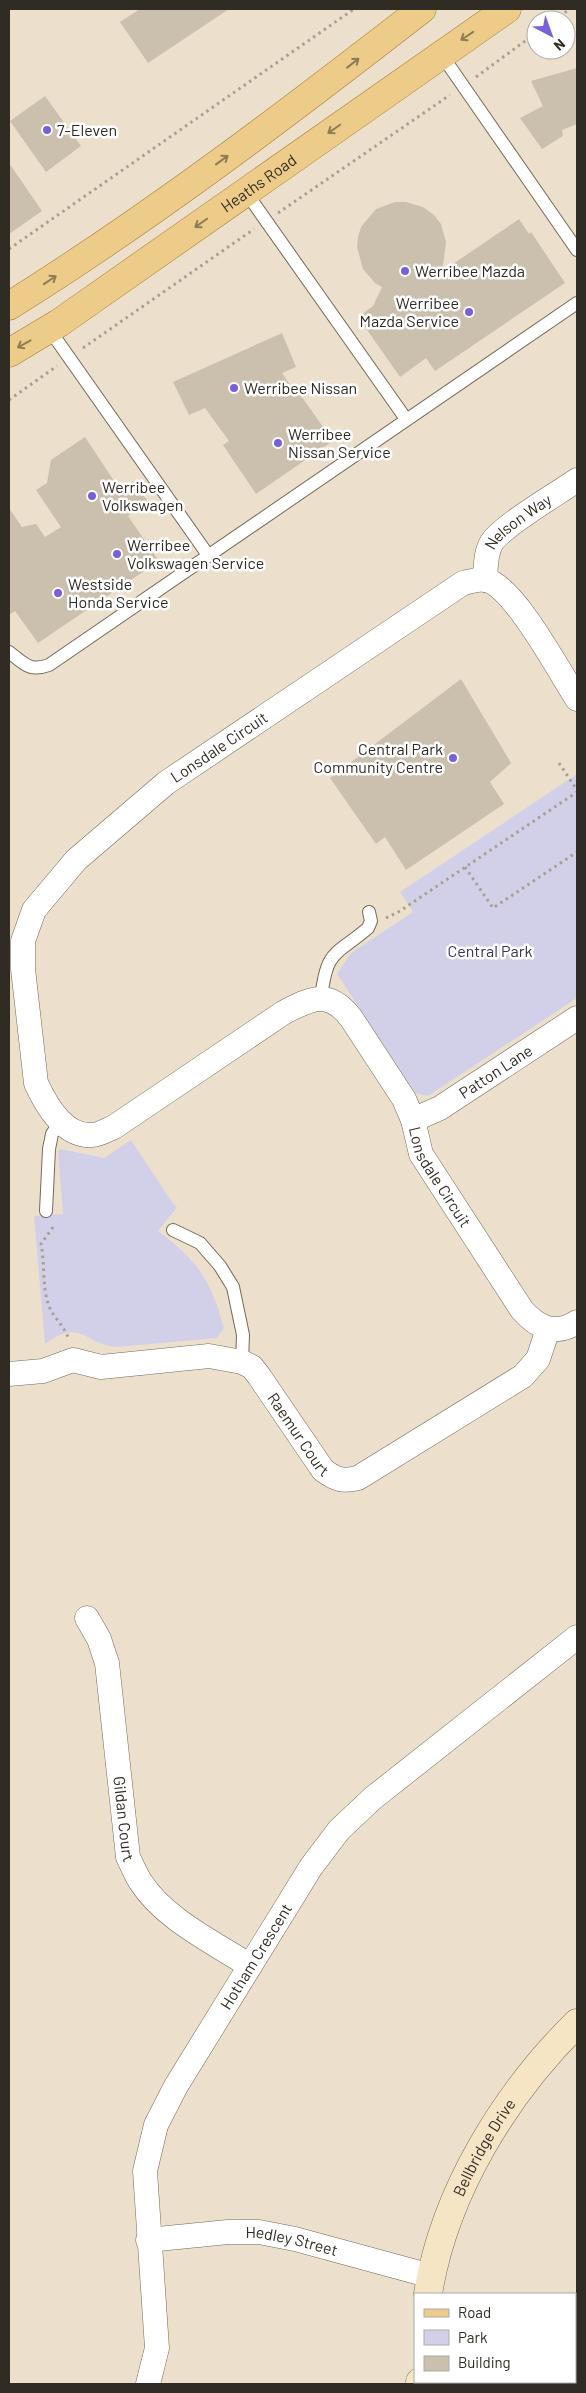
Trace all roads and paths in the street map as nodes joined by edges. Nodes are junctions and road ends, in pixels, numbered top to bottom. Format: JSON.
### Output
{"nodes":[{"id":1,"x":354,"y":9,"type":"edge"},
{"id":2,"x":422,"y":9,"type":"edge"},
{"id":3,"x":507,"y":9,"type":"edge"},
{"id":4,"x":441,"y":54,"type":"junction"},
{"id":5,"x":246,"y":192,"type":"junction"},
{"id":6,"x":9,"y":249,"type":"edge"},
{"id":7,"x":577,"y":250,"type":"edge"},
{"id":8,"x":577,"y":303,"type":"edge"},
{"id":9,"x":9,"y":306,"type":"edge"},
{"id":10,"x":49,"y":329,"type":"junction"},
{"id":11,"x":9,"y":353,"type":"edge"},
{"id":12,"x":406,"y":420,"type":"junction"},
{"id":13,"x":577,"y":480,"type":"edge"},
{"id":14,"x":208,"y":555,"type":"junction"},
{"id":15,"x":485,"y":580,"type":"junction"},
{"id":16,"x":9,"y":652,"type":"edge"},
{"id":17,"x":577,"y":699,"type":"edge"},
{"id":18,"x":559,"y":763,"type":"dead end"},
{"id":19,"x":577,"y":791,"type":"edge"},
{"id":20,"x":577,"y":852,"type":"edge"},
{"id":21,"x":465,"y":868,"type":"junction"},
{"id":22,"x":370,"y":916,"type":"joint"},
{"id":23,"x":321,"y":998,"type":"junction"},
{"id":24,"x":577,"y":1018,"type":"edge"},
{"id":25,"x":413,"y":1120,"type":"junction"},
{"id":26,"x":61,"y":1121,"type":"junction"},
{"id":27,"x":46,"y":1211,"type":"joint"},
{"id":28,"x":173,"y":1230,"type":"dead end"},
{"id":29,"x":577,"y":1322,"type":"edge"},
{"id":30,"x":548,"y":1329,"type":"junction"},
{"id":31,"x":73,"y":1360,"type":"junction"},
{"id":32,"x":242,"y":1362,"type":"junction"},
{"id":33,"x":9,"y":1374,"type":"edge"},
{"id":34,"x":87,"y":1618,"type":"dead end"},
{"id":35,"x":577,"y":1637,"type":"edge"},
{"id":36,"x":250,"y":1966,"type":"junction"},
{"id":37,"x":577,"y":2023,"type":"edge"},
{"id":38,"x":148,"y":2240,"type":"junction"},
{"id":39,"x":430,"y":2285,"type":"edge"},
{"id":40,"x":148,"y":2384,"type":"edge"}],
"edges":[{"from":1,"to":6,"type":"path"},
{"from":9,"to":2,"type":"main road","one_way":true},
{"from":3,"to":4,"type":"main road","name":"Heaths Road","one_way":true},
{"from":4,"to":5,"type":"main road","name":"Heaths Road","one_way":true},
{"from":4,"to":7,"type":"lane"},
{"from":5,"to":10,"type":"main road","name":"Heaths Road","one_way":true},
{"from":5,"to":12,"type":"lane"},
{"from":8,"to":12,"type":"lane"},
{"from":10,"to":11,"type":"main road","name":"Heaths Road","one_way":true},
{"from":10,"to":14,"type":"lane"},
{"from":12,"to":14,"type":"lane"},
{"from":13,"to":15,"type":"street","name":"Nelson Way"},
{"from":14,"to":16,"type":"lane"},
{"from":15,"to":17,"type":"street"},
{"from":15,"to":26,"type":"street","name":"Lonsdale Circuit"},
{"from":18,"to":19,"type":"path"},
{"from":19,"to":21,"type":"path"},
{"from":20,"to":21,"type":"path"},
{"from":21,"to":22,"type":"path"},
{"from":22,"to":23,"type":"lane"},
{"from":23,"to":25,"type":"street","name":"Lonsdale Circuit"},
{"from":23,"to":26,"type":"street","name":"Lonsdale Circuit"},
{"from":24,"to":25,"type":"street","name":"Patton Lane"},
{"from":25,"to":30,"type":"street","name":"Lonsdale Circuit"},
{"from":26,"to":27,"type":"lane"},
{"from":27,"to":31,"type":"path"},
{"from":28,"to":32,"type":"lane"},
{"from":29,"to":30,"type":"street"},
{"from":30,"to":32,"type":"street","name":"Raemur Court"},
{"from":31,"to":32,"type":"street"},
{"from":31,"to":33,"type":"street"},
{"from":34,"to":36,"type":"street","name":"Gildan Court"},
{"from":35,"to":36,"type":"street","name":"Hotham Crescent"},
{"from":36,"to":38,"type":"street","name":"Hotham Crescent"},
{"from":37,"to":39,"type":"street","name":"Bellbridge Drive"},
{"from":38,"to":39,"type":"street","name":"Hedley Street"},
{"from":38,"to":40,"type":"street","name":"Hotham Crescent"}]}
